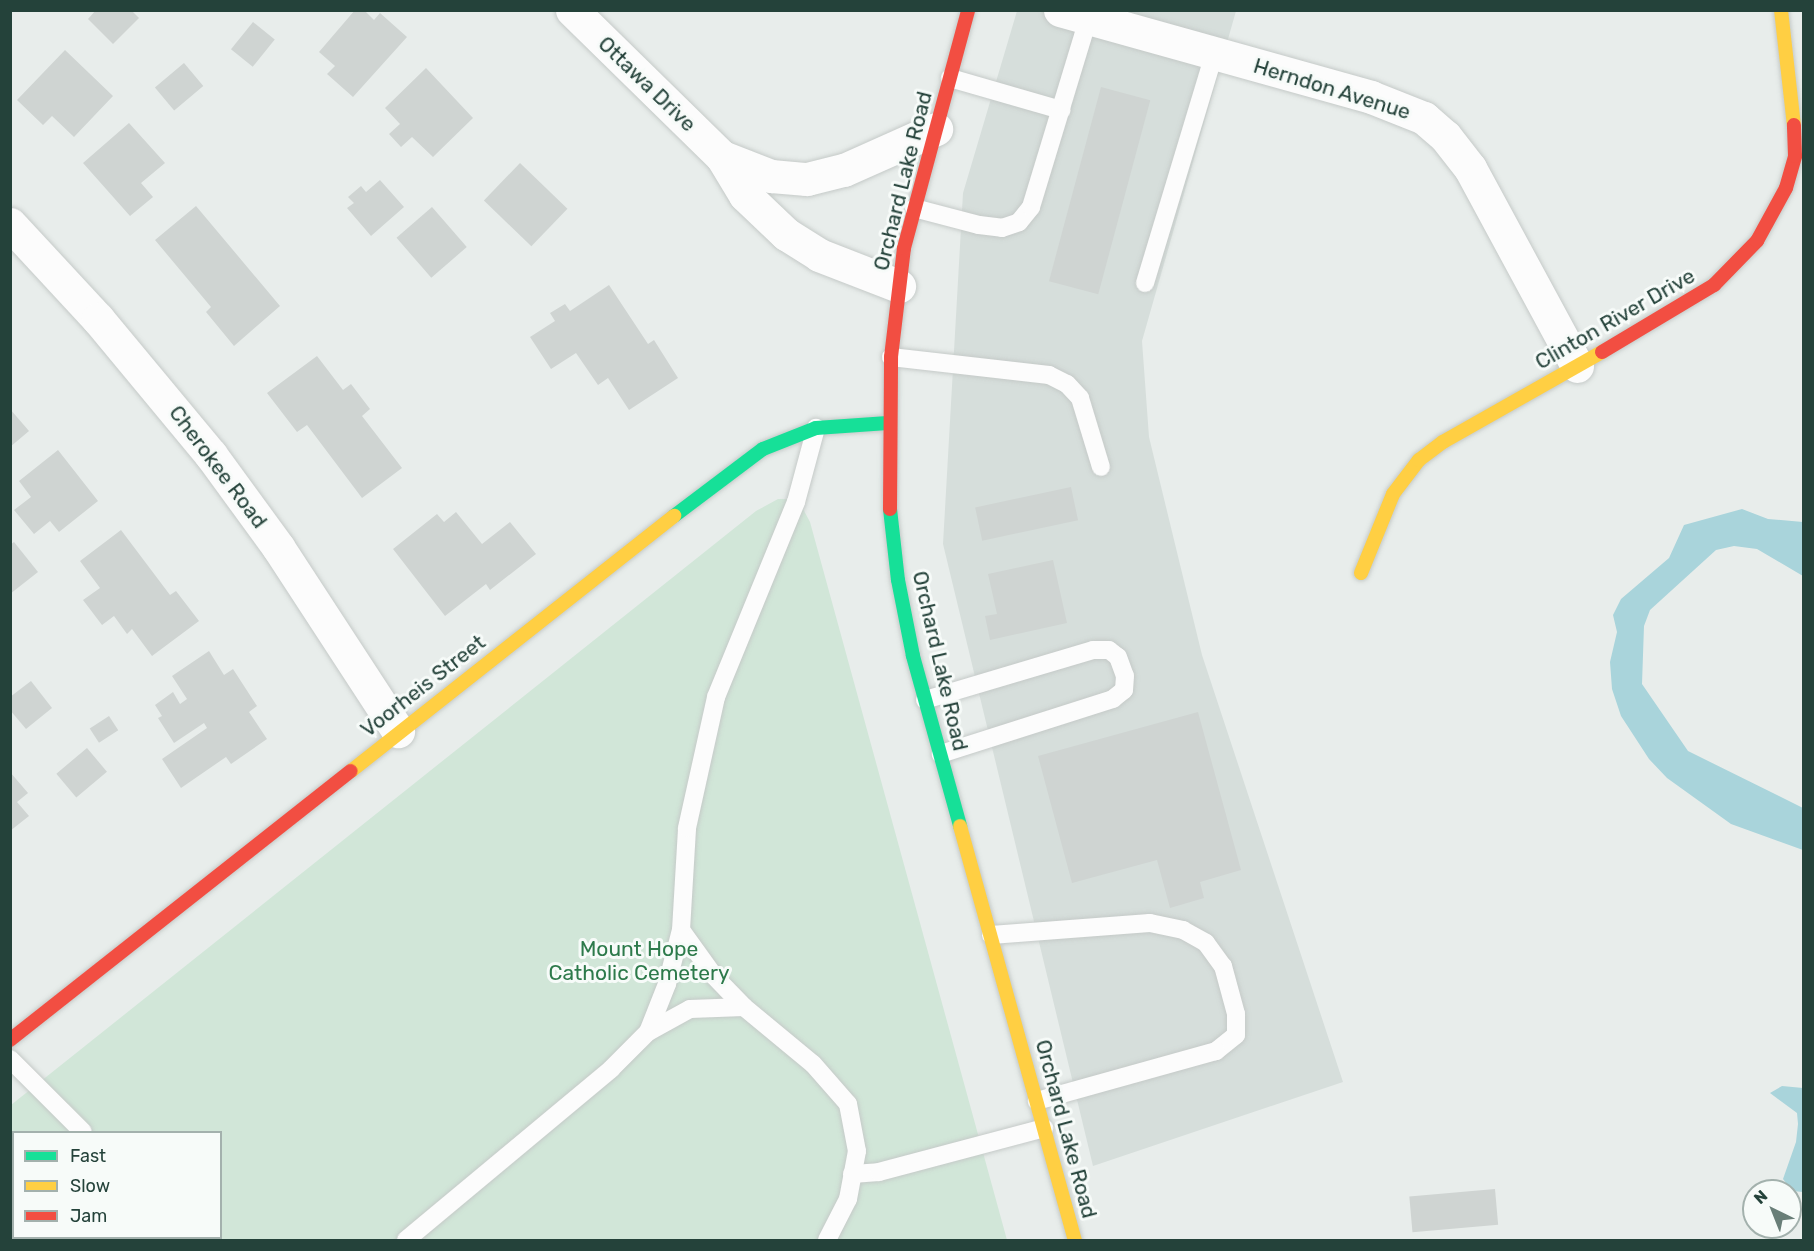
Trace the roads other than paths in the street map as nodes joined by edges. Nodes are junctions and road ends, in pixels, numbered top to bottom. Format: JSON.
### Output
{"nodes":[{"id":1,"x":572,"y":10,"type":"edge"},
{"id":2,"x":968,"y":10,"type":"edge"},
{"id":3,"x":1781,"y":10,"type":"edge"},
{"id":4,"x":1074,"y":15,"type":"edge"},
{"id":5,"x":1214,"y":54,"type":"junction"},
{"id":6,"x":950,"y":78,"type":"junction"},
{"id":7,"x":1060,"y":110,"type":"junction"},
{"id":8,"x":936,"y":129,"type":"junction"},
{"id":9,"x":722,"y":157,"type":"junction"},
{"id":10,"x":914,"y":208,"type":"junction"},
{"id":11,"x":10,"y":225,"type":"edge"},
{"id":12,"x":1144,"y":284,"type":"dead end"},
{"id":13,"x":899,"y":286,"type":"junction"},
{"id":14,"x":891,"y":357,"type":"junction"},
{"id":15,"x":1576,"y":366,"type":"junction"},
{"id":16,"x":888,"y":423,"type":"junction"},
{"id":17,"x":816,"y":428,"type":"junction"},
{"id":18,"x":1101,"y":467,"type":"dead end"},
{"id":19,"x":1361,"y":573,"type":"dead end"},
{"id":20,"x":925,"y":700,"type":"junction"},
{"id":21,"x":399,"y":732,"type":"junction"},
{"id":22,"x":941,"y":754,"type":"junction"},
{"id":23,"x":681,"y":930,"type":"junction"},
{"id":24,"x":991,"y":935,"type":"junction"},
{"id":25,"x":744,"y":1007,"type":"junction"},
{"id":26,"x":648,"y":1032,"type":"junction"},
{"id":27,"x":11,"y":1042,"type":"edge"},
{"id":28,"x":1037,"y":1101,"type":"junction"},
{"id":29,"x":1044,"y":1128,"type":"junction"},
{"id":30,"x":82,"y":1131,"type":"edge"},
{"id":31,"x":852,"y":1174,"type":"junction"},
{"id":32,"x":406,"y":1240,"type":"edge"},
{"id":33,"x":827,"y":1240,"type":"edge"},
{"id":34,"x":1075,"y":1240,"type":"edge"}],
"edges":[{"from":1,"to":9,"type":"street","name":"Ottawa Drive"},
{"from":2,"to":6,"type":"street","name":"Orchard Lake Road"},
{"from":3,"to":15,"type":"street","name":"Clinton River Drive"},
{"from":4,"to":5,"type":"street","name":"Herndon Avenue"},
{"from":4,"to":7,"type":"lane"},
{"from":5,"to":12,"type":"lane"},
{"from":5,"to":15,"type":"street","name":"Herndon Avenue"},
{"from":6,"to":7,"type":"lane"},
{"from":6,"to":8,"type":"street","name":"Orchard Lake Road"},
{"from":7,"to":10,"type":"lane"},
{"from":8,"to":9,"type":"street","name":"Ottawa Drive"},
{"from":8,"to":10,"type":"street","name":"Orchard Lake Road"},
{"from":9,"to":13,"type":"street","name":"Ottawa Drive"},
{"from":10,"to":13,"type":"street","name":"Orchard Lake Road"},
{"from":11,"to":21,"type":"street","name":"Cherokee Road"},
{"from":13,"to":14,"type":"street","name":"Orchard Lake Road"},
{"from":14,"to":16,"type":"street","name":"Orchard Lake Road"},
{"from":14,"to":18,"type":"lane"},
{"from":15,"to":19,"type":"street","name":"Clinton River Drive"},
{"from":16,"to":17,"type":"street","name":"Voorheis Street"},
{"from":16,"to":20,"type":"street","name":"Orchard Lake Road"},
{"from":17,"to":21,"type":"street","name":"Voorheis Street"},
{"from":17,"to":23,"type":"lane"},
{"from":20,"to":22,"type":"street","name":"Orchard Lake Road"},
{"from":20,"to":22,"type":"lane"},
{"from":21,"to":27,"type":"street","name":"Voorheis Street"},
{"from":22,"to":24,"type":"street","name":"Orchard Lake Road"},
{"from":23,"to":25,"type":"lane"},
{"from":23,"to":26,"type":"lane"},
{"from":24,"to":28,"type":"street","name":"Orchard Lake Road"},
{"from":24,"to":28,"type":"lane"},
{"from":25,"to":26,"type":"lane"},
{"from":25,"to":31,"type":"lane"},
{"from":26,"to":32,"type":"lane"},
{"from":27,"to":30,"type":"lane"},
{"from":28,"to":29,"type":"street","name":"Orchard Lake Road"},
{"from":29,"to":31,"type":"lane"},
{"from":29,"to":34,"type":"street","name":"Orchard Lake Road"},
{"from":31,"to":33,"type":"lane"}]}
